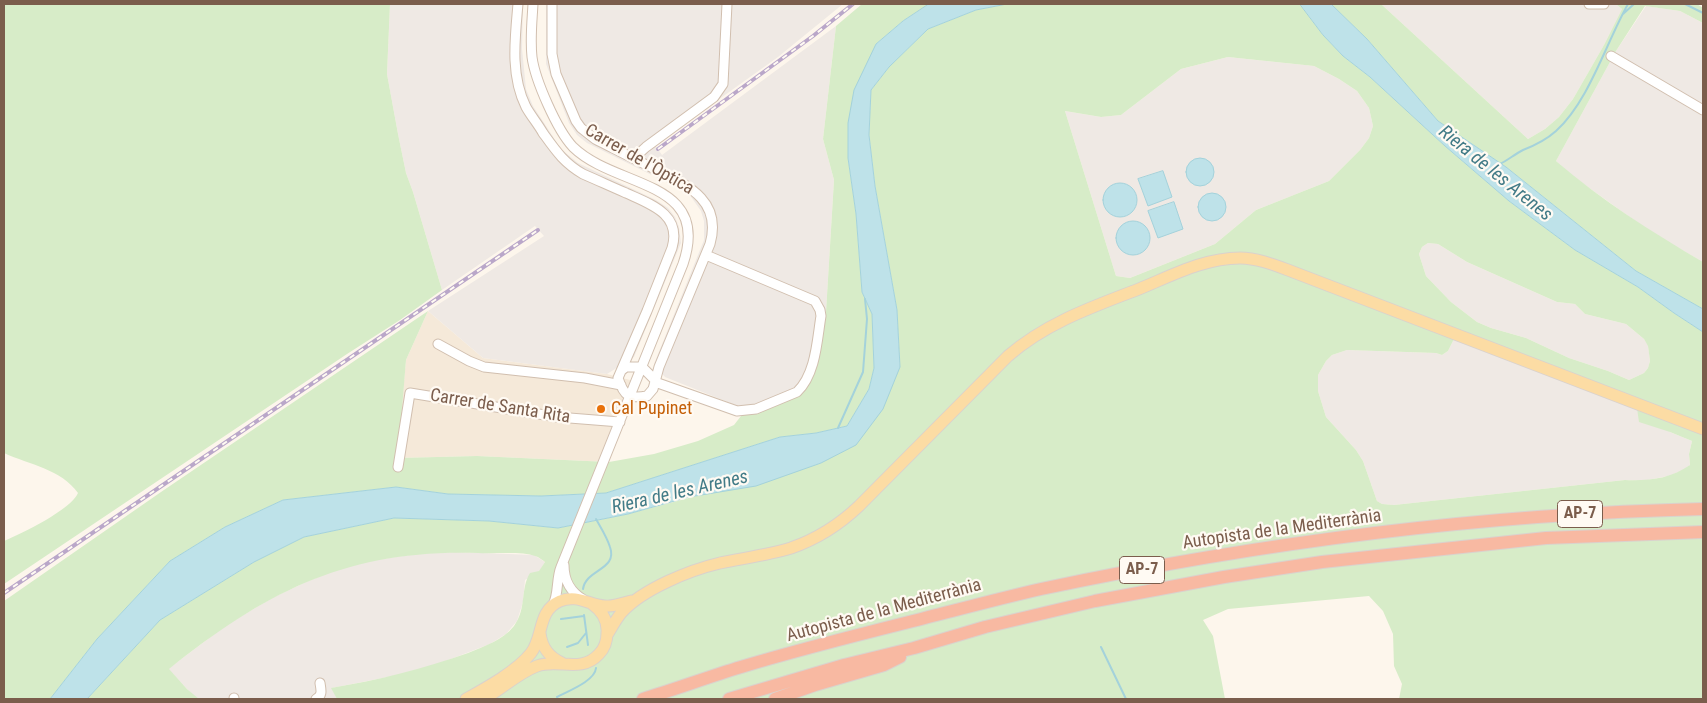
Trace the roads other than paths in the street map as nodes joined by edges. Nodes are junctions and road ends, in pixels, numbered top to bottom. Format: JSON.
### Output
{"nodes":[{"id":1,"x":518,"y":4,"type":"edge"},
{"id":2,"x":533,"y":4,"type":"edge"},
{"id":3,"x":552,"y":4,"type":"edge"},
{"id":4,"x":727,"y":4,"type":"edge"},
{"id":5,"x":1589,"y":4,"type":"edge"},
{"id":6,"x":1604,"y":4,"type":"edge"},
{"id":7,"x":1611,"y":56,"type":"dead end"},
{"id":8,"x":1703,"y":110,"type":"edge"},
{"id":9,"x":634,"y":158,"type":"junction"},
{"id":10,"x":706,"y":254,"type":"junction"},
{"id":11,"x":438,"y":344,"type":"dead end"},
{"id":12,"x":632,"y":346,"type":"junction"},
{"id":13,"x":659,"y":367,"type":"junction"},
{"id":14,"x":641,"y":369,"type":"junction"},
{"id":15,"x":620,"y":378,"type":"junction"},
{"id":16,"x":655,"y":381,"type":"junction"},
{"id":17,"x":630,"y":396,"type":"junction"},
{"id":18,"x":620,"y":422,"type":"junction"},
{"id":19,"x":1703,"y":429,"type":"edge"},
{"id":20,"x":398,"y":467,"type":"dead end"},
{"id":21,"x":1703,"y":509,"type":"edge"},
{"id":22,"x":1703,"y":532,"type":"edge"},
{"id":23,"x":566,"y":555,"type":"junction"},
{"id":24,"x":638,"y":599,"type":"junction"},
{"id":25,"x":587,"y":601,"type":"junction"},
{"id":26,"x":553,"y":605,"type":"junction"},
{"id":27,"x":540,"y":626,"type":"junction"},
{"id":28,"x":607,"y":635,"type":"junction"},
{"id":29,"x":914,"y":648,"type":"junction"},
{"id":30,"x":564,"y":664,"type":"junction"},
{"id":31,"x":320,"y":684,"type":"dead end"},
{"id":32,"x":316,"y":699,"type":"edge"},
{"id":33,"x":466,"y":699,"type":"edge"},
{"id":34,"x":484,"y":699,"type":"edge"},
{"id":35,"x":643,"y":699,"type":"edge"},
{"id":36,"x":729,"y":699,"type":"edge"},
{"id":37,"x":775,"y":699,"type":"edge"}],
"edges":[{"from":1,"to":12,"type":"street"},
{"from":2,"to":14,"type":"street"},
{"from":3,"to":9,"type":"street","name":"Carrer de l'Òptica"},
{"from":4,"to":9,"type":"street"},
{"from":5,"to":6,"type":"street"},
{"from":7,"to":8,"type":"street"},
{"from":9,"to":10,"type":"street","name":"Carrer de l'Òptica"},
{"from":10,"to":13,"type":"street","name":"Carrer de l'Òptica"},
{"from":10,"to":16,"type":"street"},
{"from":11,"to":15,"type":"street"},
{"from":12,"to":14,"type":"street"},
{"from":12,"to":15,"type":"street"},
{"from":13,"to":14,"type":"street"},
{"from":13,"to":16,"type":"street","name":"Carrer de l'Òptica"},
{"from":14,"to":15,"type":"street"},
{"from":14,"to":16,"type":"street"},
{"from":14,"to":17,"type":"street"},
{"from":15,"to":17,"type":"street"},
{"from":16,"to":17,"type":"street"},
{"from":17,"to":18,"type":"street"},
{"from":18,"to":20,"type":"street","name":"Carrer de Santa Rita"},
{"from":18,"to":23,"type":"street"},
{"from":19,"to":24,"type":"main road"},
{"from":21,"to":35,"type":"highway","name":"Autopista de la Mediterrània","number":"AP-7"},
{"from":22,"to":29,"type":"highway","number":"AP-7"},
{"from":23,"to":25,"type":"street"},
{"from":23,"to":26,"type":"street"},
{"from":24,"to":25,"type":"main road"},
{"from":24,"to":28,"type":"main road"},
{"from":25,"to":26,"type":"main road"},
{"from":25,"to":28,"type":"main road"},
{"from":26,"to":27,"type":"main road"},
{"from":27,"to":30,"type":"main road"},
{"from":27,"to":33,"type":"main road"},
{"from":28,"to":30,"type":"main road"},
{"from":29,"to":36,"type":"highway","number":"AP-7"},
{"from":29,"to":37,"type":"highway"},
{"from":30,"to":34,"type":"main road"},
{"from":31,"to":32,"type":"street"}]}
